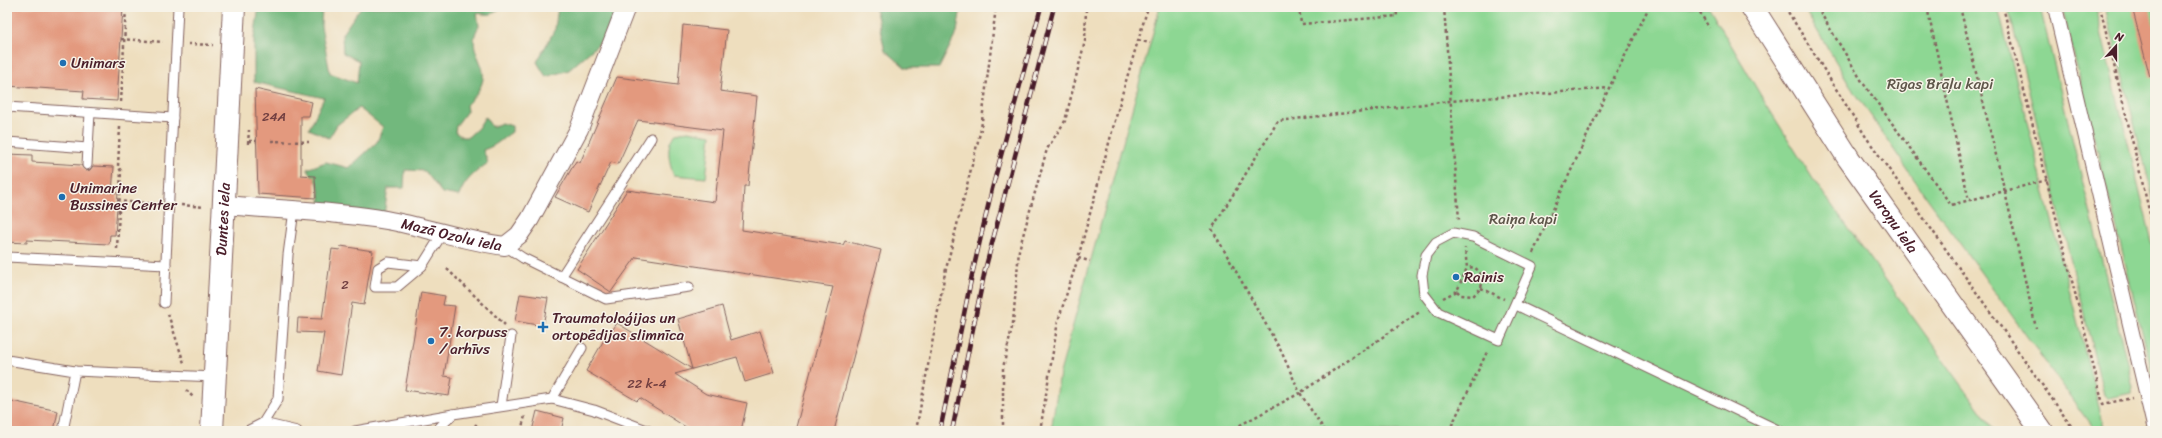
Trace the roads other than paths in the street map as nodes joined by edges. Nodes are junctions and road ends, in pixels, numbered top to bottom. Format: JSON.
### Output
{"nodes":[{"id":1,"x":178,"y":7,"type":"edge"},
{"id":2,"x":234,"y":7,"type":"edge"},
{"id":3,"x":626,"y":7,"type":"edge"},
{"id":4,"x":1752,"y":7,"type":"edge"},
{"id":5,"x":2055,"y":7,"type":"edge"},
{"id":6,"x":7,"y":107,"type":"edge"},
{"id":7,"x":90,"y":113,"type":"junction"},
{"id":8,"x":173,"y":118,"type":"junction"},
{"id":9,"x":651,"y":138,"type":"dead end"},
{"id":10,"x":7,"y":142,"type":"edge"},
{"id":11,"x":88,"y":148,"type":"junction"},
{"id":12,"x":87,"y":165,"type":"dead end"},
{"id":13,"x":225,"y":205,"type":"junction"},
{"id":14,"x":294,"y":210,"type":"junction"},
{"id":15,"x":442,"y":234,"type":"junction"},
{"id":16,"x":505,"y":246,"type":"junction"},
{"id":17,"x":7,"y":256,"type":"edge"},
{"id":18,"x":166,"y":265,"type":"junction"},
{"id":19,"x":422,"y":266,"type":"junction"},
{"id":20,"x":561,"y":277,"type":"junction"},
{"id":21,"x":689,"y":287,"type":"dead end"},
{"id":22,"x":164,"y":303,"type":"road end"},
{"id":23,"x":1516,"y":305,"type":"junction"},
{"id":24,"x":511,"y":336,"type":"road end"},
{"id":25,"x":582,"y":348,"type":"dead end"},
{"id":26,"x":7,"y":360,"type":"edge"},
{"id":27,"x":75,"y":371,"type":"junction"},
{"id":28,"x":216,"y":377,"type":"junction"},
{"id":29,"x":552,"y":399,"type":"junction"},
{"id":30,"x":501,"y":406,"type":"junction"},
{"id":31,"x":453,"y":414,"type":"junction"},
{"id":32,"x":263,"y":423,"type":"junction"},
{"id":33,"x":2155,"y":430,"type":"edge"},
{"id":34,"x":63,"y":431,"type":"edge"},
{"id":35,"x":212,"y":431,"type":"edge"},
{"id":36,"x":247,"y":431,"type":"edge"},
{"id":37,"x":297,"y":431,"type":"edge"},
{"id":38,"x":355,"y":431,"type":"edge"},
{"id":39,"x":436,"y":431,"type":"edge"},
{"id":40,"x":649,"y":431,"type":"edge"},
{"id":41,"x":1780,"y":431,"type":"edge"},
{"id":42,"x":2042,"y":431,"type":"edge"}],
"edges":[{"from":1,"to":8,"type":"lane"},
{"from":2,"to":13,"type":"street","name":"Duntes iela"},
{"from":3,"to":16,"type":"street","name":"Mazā Ozolu iela"},
{"from":4,"to":42,"type":"street","name":"Varoņu iela"},
{"from":5,"to":33,"type":"street"},
{"from":6,"to":7,"type":"lane"},
{"from":7,"to":8,"type":"lane"},
{"from":7,"to":11,"type":"lane"},
{"from":8,"to":18,"type":"lane"},
{"from":9,"to":20,"type":"lane"},
{"from":10,"to":11,"type":"lane"},
{"from":11,"to":12,"type":"lane"},
{"from":13,"to":14,"type":"street","name":"Mazā Ozolu iela"},
{"from":13,"to":28,"type":"street","name":"Duntes iela"},
{"from":14,"to":15,"type":"street","name":"Mazā Ozolu iela"},
{"from":14,"to":32,"type":"lane"},
{"from":15,"to":16,"type":"street","name":"Mazā Ozolu iela"},
{"from":15,"to":19,"type":"lane"},
{"from":16,"to":20,"type":"lane"},
{"from":17,"to":18,"type":"lane"},
{"from":18,"to":22,"type":"lane"},
{"from":19,"to":19,"type":"lane"},
{"from":20,"to":21,"type":"lane"},
{"from":23,"to":23,"type":"lane"},
{"from":23,"to":41,"type":"lane"},
{"from":24,"to":30,"type":"lane"},
{"from":25,"to":29,"type":"lane"},
{"from":26,"to":27,"type":"lane"},
{"from":27,"to":28,"type":"lane"},
{"from":27,"to":34,"type":"lane"},
{"from":28,"to":35,"type":"street","name":"Duntes iela"},
{"from":29,"to":30,"type":"lane"},
{"from":29,"to":40,"type":"lane"},
{"from":30,"to":31,"type":"lane"},
{"from":31,"to":38,"type":"lane"},
{"from":31,"to":39,"type":"lane"},
{"from":32,"to":36,"type":"lane"},
{"from":32,"to":37,"type":"lane"}]}
